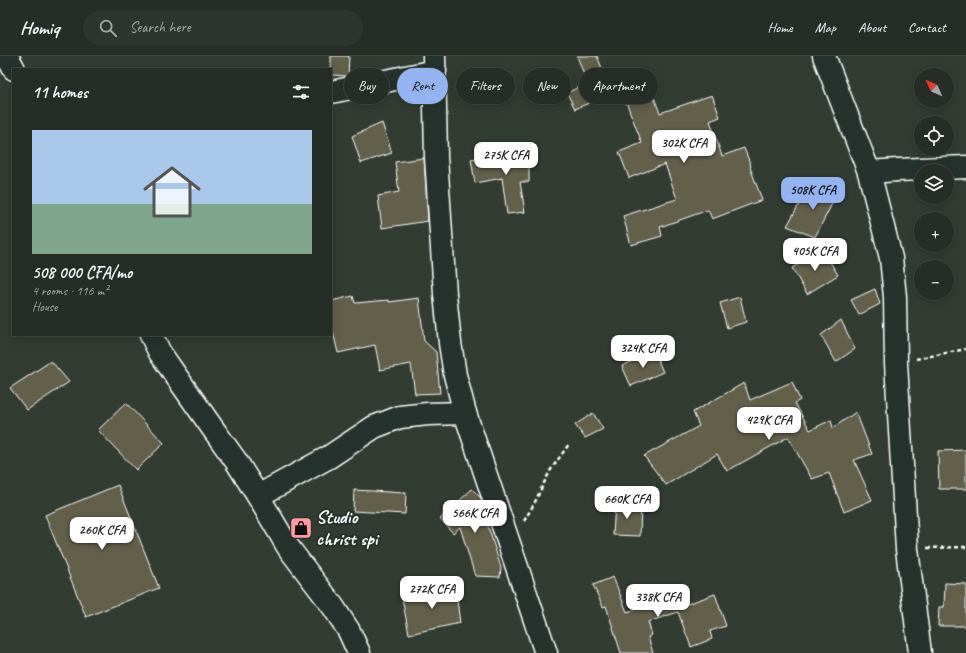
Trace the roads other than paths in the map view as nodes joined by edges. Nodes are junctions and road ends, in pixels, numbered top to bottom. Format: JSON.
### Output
{"nodes":[{"id":1,"x":6,"y":56,"type":"edge"},
{"id":2,"x":824,"y":56,"type":"edge"},
{"id":3,"x":434,"y":63,"type":"edge"},
{"id":4,"x":13,"y":68,"type":"edge"},
{"id":5,"x":332,"y":92,"type":"edge"},
{"id":6,"x":966,"y":167,"type":"edge"},
{"id":7,"x":869,"y":172,"type":"junction"},
{"id":8,"x":152,"y":336,"type":"edge"},
{"id":9,"x":466,"y":413,"type":"junction"},
{"id":10,"x":258,"y":496,"type":"junction"},
{"id":11,"x":360,"y":653,"type":"edge"},
{"id":12,"x":546,"y":653,"type":"edge"},
{"id":13,"x":920,"y":653,"type":"edge"}],
"edges":[{"from":1,"to":4,"type":"street"},
{"from":2,"to":7,"type":"street"},
{"from":3,"to":5,"type":"street"},
{"from":3,"to":9,"type":"street"},
{"from":6,"to":7,"type":"street"},
{"from":7,"to":13,"type":"street"},
{"from":8,"to":10,"type":"street"},
{"from":9,"to":10,"type":"street"},
{"from":9,"to":12,"type":"street"},
{"from":10,"to":11,"type":"street"}]}
